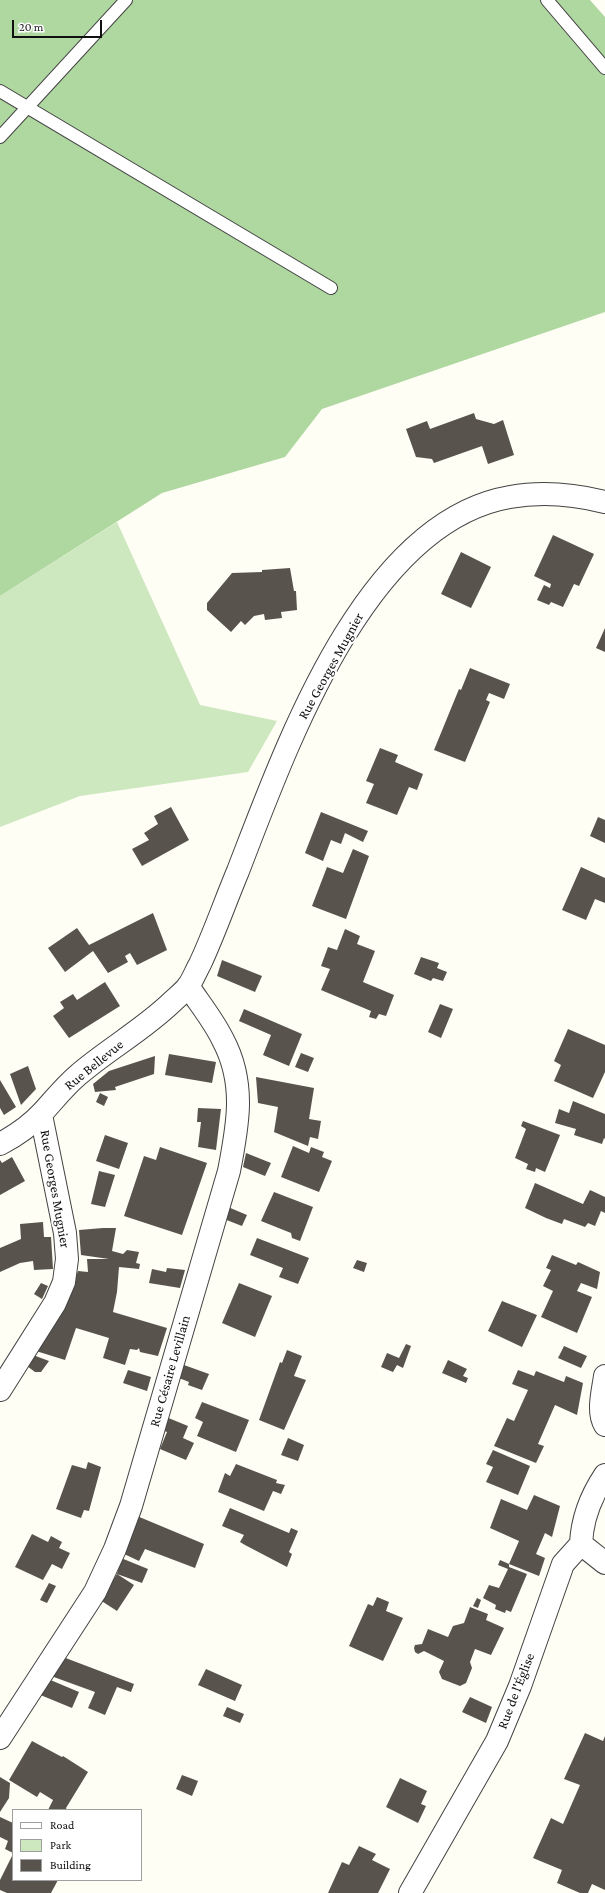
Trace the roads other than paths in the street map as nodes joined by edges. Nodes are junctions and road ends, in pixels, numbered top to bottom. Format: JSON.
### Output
{"nodes":[{"id":1,"x":126,"y":0,"type":"edge"},
{"id":2,"x":547,"y":0,"type":"edge"},
{"id":3,"x":605,"y":68,"type":"edge"},
{"id":4,"x":0,"y":91,"type":"edge"},
{"id":5,"x":28,"y":107,"type":"junction"},
{"id":6,"x":0,"y":137,"type":"edge"},
{"id":7,"x":331,"y":288,"type":"dead end"},
{"id":8,"x":605,"y":502,"type":"edge"},
{"id":9,"x":188,"y":986,"type":"junction"},
{"id":10,"x":41,"y":1115,"type":"junction"},
{"id":11,"x":0,"y":1144,"type":"edge"},
{"id":12,"x":605,"y":1376,"type":"edge"},
{"id":13,"x":0,"y":1390,"type":"edge"},
{"id":14,"x":605,"y":1425,"type":"edge"},
{"id":15,"x":602,"y":1478,"type":"edge"},
{"id":16,"x":582,"y":1544,"type":"junction"},
{"id":17,"x":605,"y":1563,"type":"edge"},
{"id":18,"x":0,"y":1738,"type":"edge"},
{"id":19,"x":410,"y":1893,"type":"edge"}],
"edges":[{"from":1,"to":5,"type":"lane"},
{"from":2,"to":3,"type":"lane"},
{"from":4,"to":5,"type":"lane"},
{"from":5,"to":6,"type":"lane"},
{"from":5,"to":7,"type":"lane"},
{"from":8,"to":9,"type":"street","name":"Rue Georges Mugnier"},
{"from":9,"to":10,"type":"street","name":"Rue Bellevue"},
{"from":9,"to":18,"type":"street","name":"Rue Césaire Levillain"},
{"from":10,"to":11,"type":"street","name":"Rue Bellevue"},
{"from":10,"to":13,"type":"street","name":"Rue Georges Mugnier"},
{"from":12,"to":14,"type":"street"},
{"from":15,"to":16,"type":"street"},
{"from":16,"to":17,"type":"street"},
{"from":16,"to":19,"type":"street","name":"Rue de l'Église"}]}
